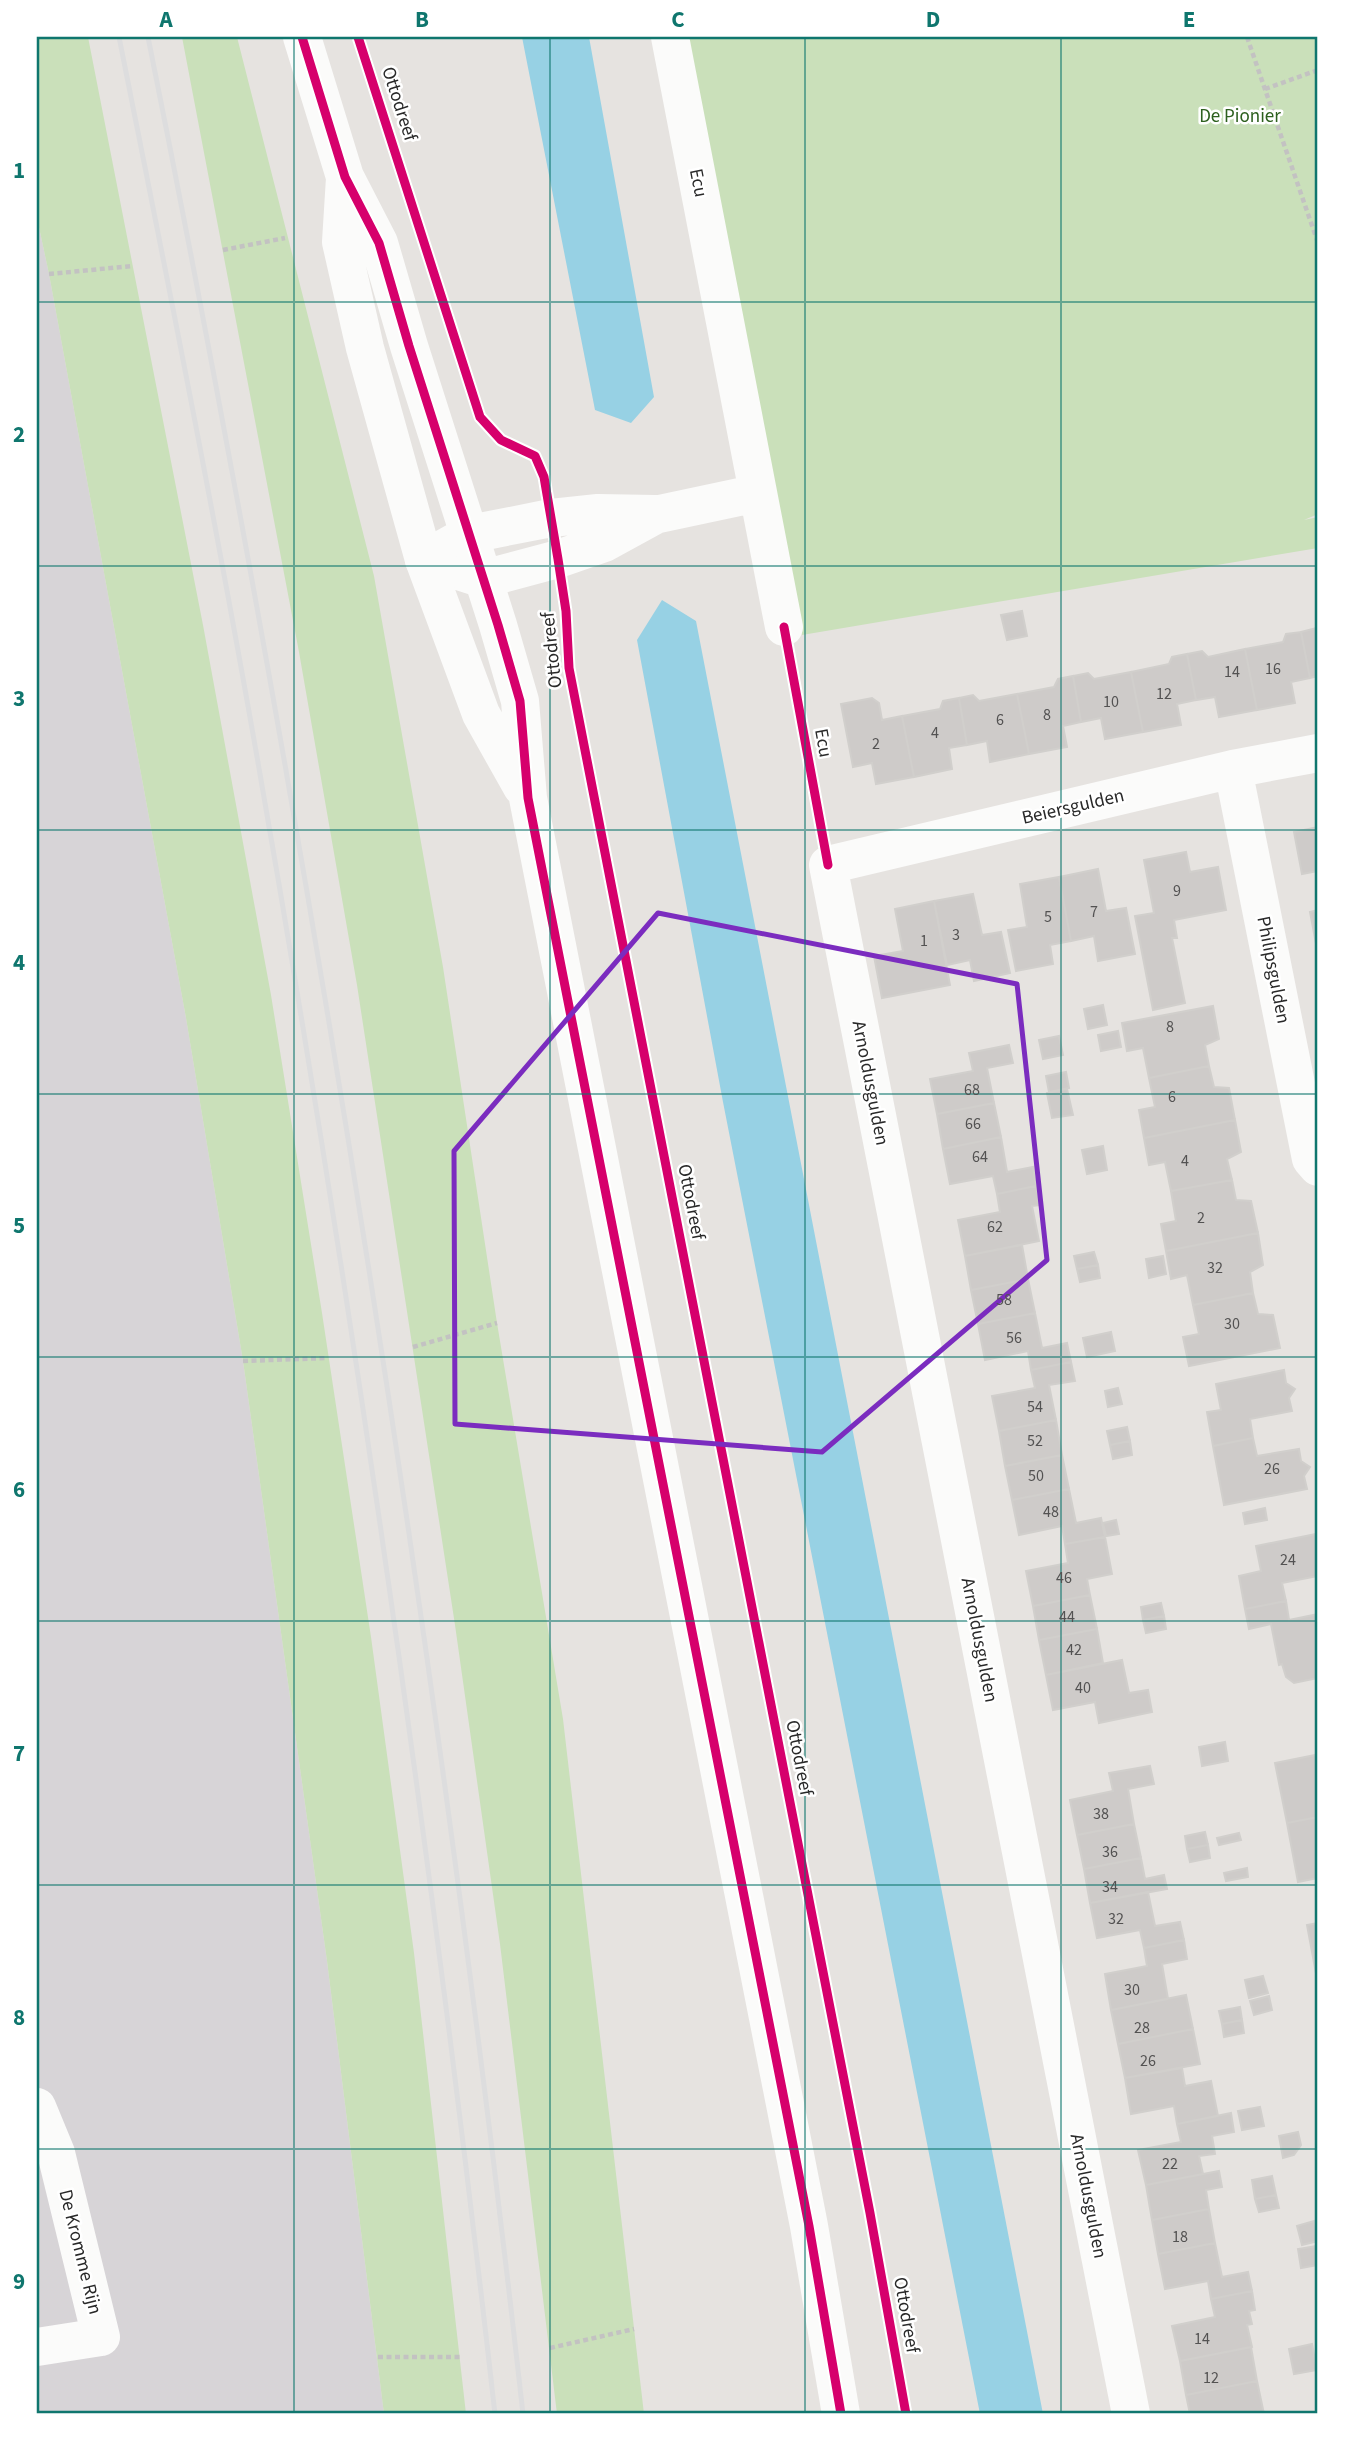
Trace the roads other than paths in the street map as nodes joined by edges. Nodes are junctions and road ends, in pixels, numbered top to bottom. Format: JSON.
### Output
{"nodes":[{"id":1,"x":302,"y":37,"type":"edge"},
{"id":2,"x":670,"y":37,"type":"edge"},
{"id":3,"x":345,"y":177,"type":"junction"},
{"id":4,"x":758,"y":493,"type":"junction"},
{"id":5,"x":657,"y":514,"type":"junction"},
{"id":6,"x":470,"y":534,"type":"junction"},
{"id":7,"x":554,"y":537,"type":"dead end"},
{"id":8,"x":424,"y":560,"type":"junction"},
{"id":9,"x":483,"y":579,"type":"junction"},
{"id":10,"x":784,"y":627,"type":"dead end"},
{"id":11,"x":1318,"y":752,"type":"edge"},
{"id":12,"x":1233,"y":769,"type":"junction"},
{"id":13,"x":528,"y":798,"type":"junction"},
{"id":14,"x":828,"y":865,"type":"joint"},
{"id":15,"x":1318,"y":1167,"type":"edge"},
{"id":16,"x":37,"y":2107,"type":"edge"},
{"id":17,"x":37,"y":2347,"type":"edge"},
{"id":18,"x":841,"y":2414,"type":"edge"},
{"id":19,"x":1130,"y":2414,"type":"edge"}],
"edges":[{"from":1,"to":3,"type":"street","name":"Ottodreef"},
{"from":2,"to":4,"type":"street","name":"Ecu"},
{"from":3,"to":6,"type":"street","name":"Ottodreef"},
{"from":3,"to":8,"type":"street","name":"Ottodreef"},
{"from":4,"to":5,"type":"street"},
{"from":4,"to":10,"type":"street","name":"Ecu"},
{"from":5,"to":6,"type":"street"},
{"from":5,"to":7,"type":"street"},
{"from":5,"to":9,"type":"street"},
{"from":6,"to":8,"type":"street"},
{"from":6,"to":9,"type":"street","name":"Ottodreef"},
{"from":8,"to":9,"type":"street"},
{"from":8,"to":13,"type":"street","name":"Ottodreef"},
{"from":9,"to":13,"type":"street","name":"Ottodreef"},
{"from":11,"to":12,"type":"street","name":"Beiersgulden"},
{"from":12,"to":14,"type":"street","name":"Beiersgulden"},
{"from":12,"to":15,"type":"street","name":"Philipsgulden"},
{"from":13,"to":18,"type":"street","name":"Ottodreef"},
{"from":14,"to":19,"type":"street","name":"Arnoldusgulden"},
{"from":16,"to":17,"type":"street","name":"De Kromme Rijn"}]}
